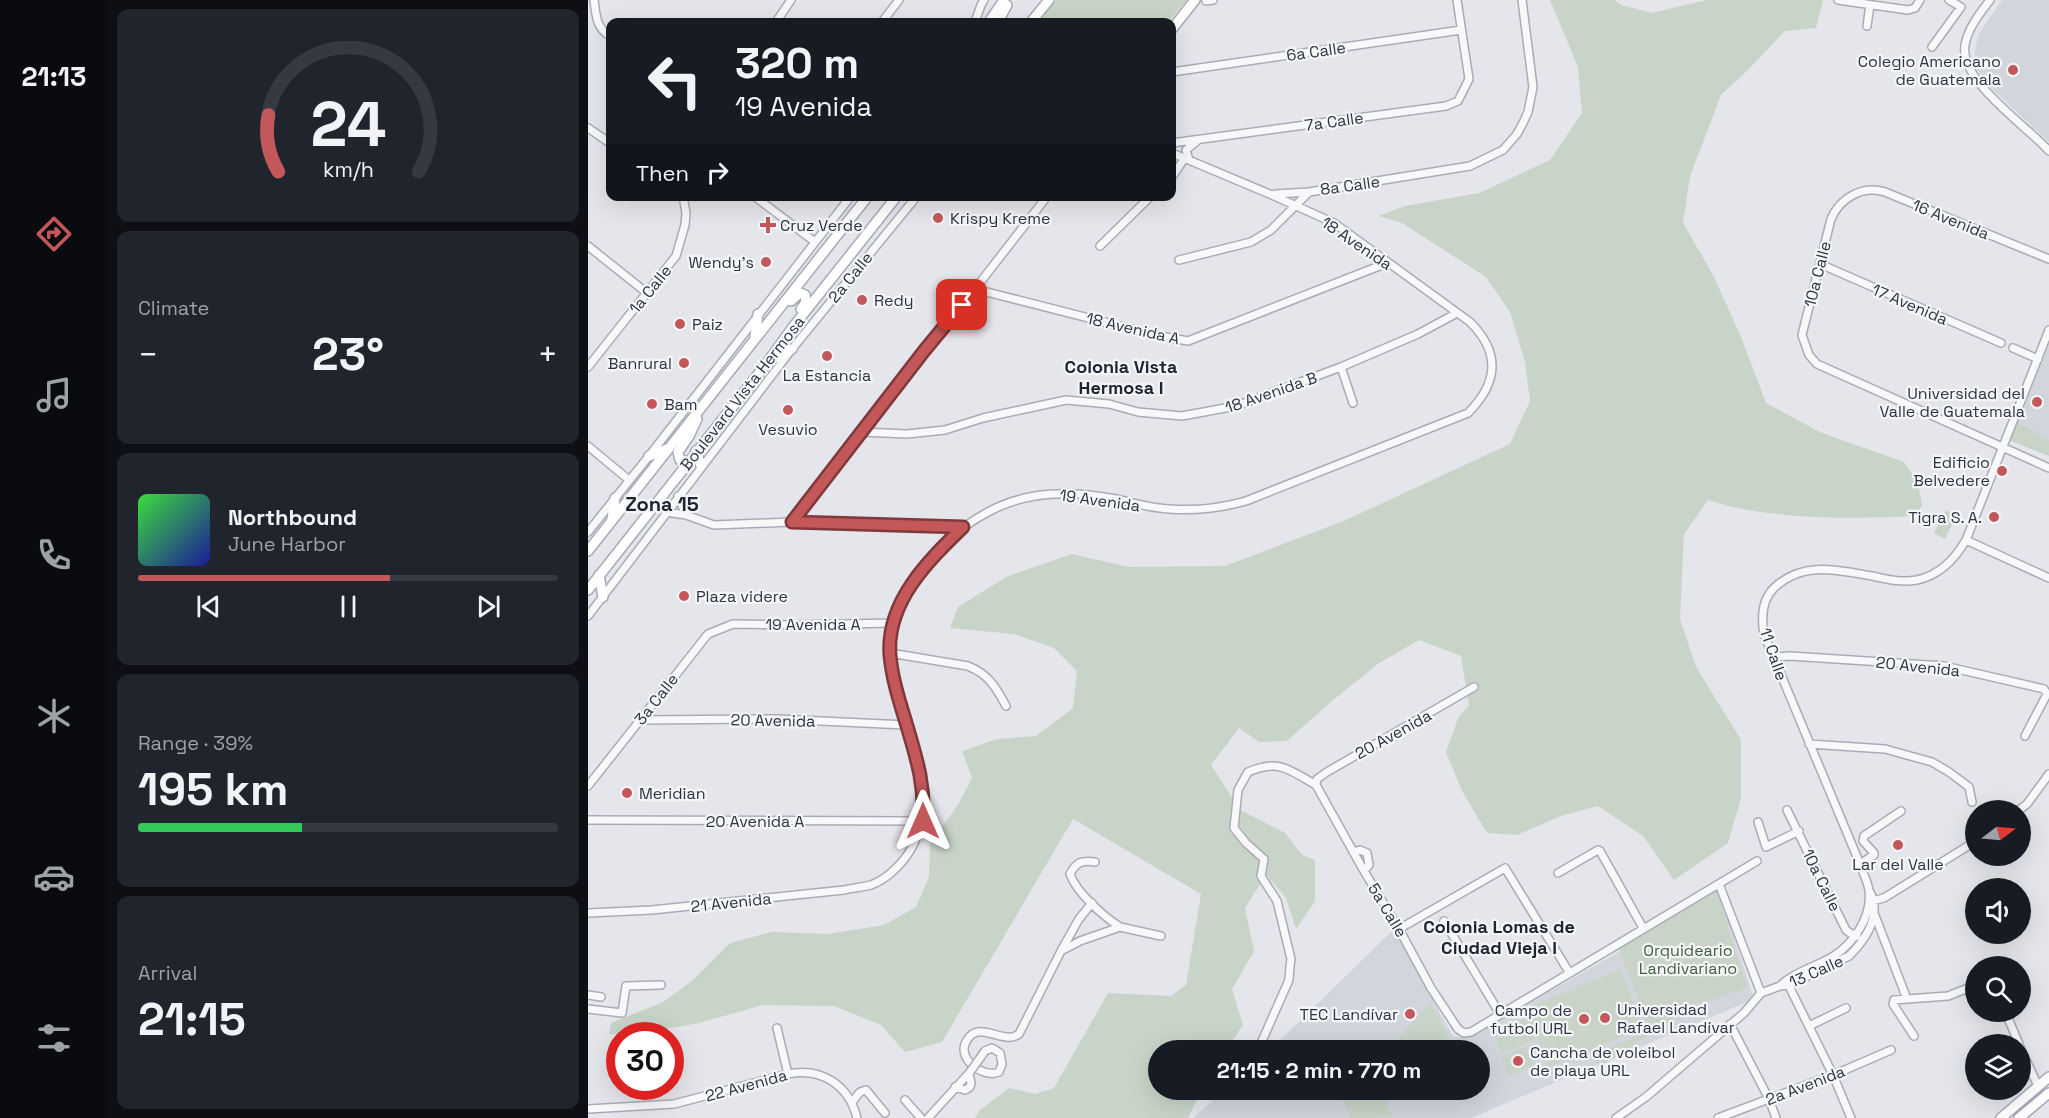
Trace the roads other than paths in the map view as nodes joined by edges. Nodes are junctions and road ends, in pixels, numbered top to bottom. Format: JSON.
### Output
{"nodes":[{"id":1,"x":594,"y":0,"type":"edge"},
{"id":2,"x":791,"y":0,"type":"edge"},
{"id":3,"x":899,"y":0,"type":"edge"},
{"id":4,"x":984,"y":0,"type":"edge"},
{"id":5,"x":1004,"y":0,"type":"edge"},
{"id":6,"x":1010,"y":0,"type":"edge"},
{"id":7,"x":1049,"y":0,"type":"edge"},
{"id":8,"x":1195,"y":0,"type":"edge"},
{"id":9,"x":1457,"y":0,"type":"edge"},
{"id":10,"x":1522,"y":0,"type":"edge"},
{"id":11,"x":1838,"y":0,"type":"edge"},
{"id":12,"x":1920,"y":0,"type":"edge"},
{"id":13,"x":1949,"y":0,"type":"edge"},
{"id":14,"x":1966,"y":0,"type":"edge"},
{"id":15,"x":1990,"y":0,"type":"edge"},
{"id":16,"x":1881,"y":3,"type":"edge"},
{"id":17,"x":1870,"y":5,"type":"junction"},
{"id":18,"x":1961,"y":7,"type":"junction"},
{"id":19,"x":779,"y":18,"type":"edge"},
{"id":20,"x":885,"y":18,"type":"edge"},
{"id":21,"x":976,"y":18,"type":"edge"},
{"id":22,"x":992,"y":18,"type":"edge"},
{"id":23,"x":1000,"y":18,"type":"edge"},
{"id":24,"x":1034,"y":18,"type":"edge"},
{"id":25,"x":1176,"y":24,"type":"edge"},
{"id":26,"x":1867,"y":26,"type":"dead end"},
{"id":27,"x":1461,"y":30,"type":"junction"},
{"id":28,"x":606,"y":33,"type":"edge"},
{"id":29,"x":1932,"y":47,"type":"dead end"},
{"id":30,"x":1176,"y":71,"type":"edge"},
{"id":31,"x":588,"y":128,"type":"edge"},
{"id":32,"x":606,"y":140,"type":"edge"},
{"id":33,"x":1199,"y":140,"type":"junction"},
{"id":34,"x":1176,"y":143,"type":"edge"},
{"id":35,"x":2049,"y":151,"type":"edge"},
{"id":36,"x":1176,"y":155,"type":"edge"},
{"id":37,"x":1187,"y":160,"type":"junction"},
{"id":38,"x":1176,"y":172,"type":"edge"},
{"id":39,"x":1308,"y":192,"type":"junction"},
{"id":40,"x":1272,"y":195,"type":"junction"},
{"id":41,"x":1851,"y":195,"type":"joint"},
{"id":42,"x":684,"y":201,"type":"edge"},
{"id":43,"x":761,"y":201,"type":"edge"},
{"id":44,"x":847,"y":201,"type":"edge"},
{"id":45,"x":864,"y":201,"type":"edge"},
{"id":46,"x":893,"y":201,"type":"edge"},
{"id":47,"x":913,"y":201,"type":"edge"},
{"id":48,"x":1043,"y":201,"type":"edge"},
{"id":49,"x":1146,"y":201,"type":"edge"},
{"id":50,"x":1295,"y":205,"type":"junction"},
{"id":51,"x":815,"y":242,"type":"junction"},
{"id":52,"x":588,"y":246,"type":"edge"},
{"id":53,"x":1100,"y":246,"type":"dead end"},
{"id":54,"x":2049,"y":259,"type":"edge"},
{"id":55,"x":1179,"y":260,"type":"dead end"},
{"id":56,"x":1388,"y":263,"type":"junction"},
{"id":57,"x":1820,"y":264,"type":"junction"},
{"id":58,"x":975,"y":289,"type":"junction"},
{"id":59,"x":647,"y":293,"type":"junction"},
{"id":60,"x":777,"y":310,"type":"junction"},
{"id":61,"x":1457,"y":313,"type":"junction"},
{"id":62,"x":758,"y":314,"type":"junction"},
{"id":63,"x":2049,"y":330,"type":"edge"},
{"id":64,"x":752,"y":342,"type":"junction"},
{"id":65,"x":782,"y":342,"type":"junction"},
{"id":66,"x":2001,"y":343,"type":"dead end"},
{"id":67,"x":2013,"y":348,"type":"dead end"},
{"id":68,"x":792,"y":349,"type":"junction"},
{"id":69,"x":2038,"y":359,"type":"junction"},
{"id":70,"x":767,"y":363,"type":"junction"},
{"id":71,"x":588,"y":367,"type":"edge"},
{"id":72,"x":1341,"y":367,"type":"junction"},
{"id":73,"x":1490,"y":384,"type":"joint"},
{"id":74,"x":1353,"y":403,"type":"dead end"},
{"id":75,"x":699,"y":411,"type":"junction"},
{"id":76,"x":862,"y":432,"type":"junction"},
{"id":77,"x":588,"y":446,"type":"edge"},
{"id":78,"x":669,"y":448,"type":"junction"},
{"id":79,"x":2002,"y":448,"type":"junction"},
{"id":80,"x":696,"y":451,"type":"junction"},
{"id":81,"x":650,"y":456,"type":"junction"},
{"id":82,"x":688,"y":462,"type":"junction"},
{"id":83,"x":701,"y":466,"type":"junction"},
{"id":84,"x":2049,"y":468,"type":"edge"},
{"id":85,"x":628,"y":480,"type":"junction"},
{"id":86,"x":678,"y":496,"type":"junction"},
{"id":87,"x":615,"y":498,"type":"junction"},
{"id":88,"x":666,"y":512,"type":"junction"},
{"id":89,"x":686,"y":515,"type":"junction"},
{"id":90,"x":611,"y":522,"type":"junction"},
{"id":91,"x":792,"y":522,"type":"junction"},
{"id":92,"x":963,"y":527,"type":"junction"},
{"id":93,"x":588,"y":532,"type":"edge"},
{"id":94,"x":1966,"y":540,"type":"junction"},
{"id":95,"x":588,"y":551,"type":"edge"},
{"id":96,"x":599,"y":575,"type":"junction"},
{"id":97,"x":2049,"y":578,"type":"edge"},
{"id":98,"x":588,"y":590,"type":"edge"},
{"id":99,"x":603,"y":597,"type":"junction"},
{"id":100,"x":588,"y":616,"type":"edge"},
{"id":101,"x":893,"y":623,"type":"junction"},
{"id":102,"x":734,"y":624,"type":"joint"},
{"id":103,"x":890,"y":652,"type":"junction"},
{"id":104,"x":1773,"y":657,"type":"junction"},
{"id":105,"x":1474,"y":687,"type":"dead end"},
{"id":106,"x":1006,"y":706,"type":"dead end"},
{"id":107,"x":640,"y":720,"type":"junction"},
{"id":108,"x":906,"y":725,"type":"junction"},
{"id":109,"x":2025,"y":736,"type":"dead end"},
{"id":110,"x":1809,"y":744,"type":"junction"},
{"id":111,"x":2049,"y":774,"type":"edge"},
{"id":112,"x":1316,"y":785,"type":"junction"},
{"id":113,"x":588,"y":786,"type":"edge"},
{"id":114,"x":1972,"y":800,"type":"edge"},
{"id":115,"x":2029,"y":800,"type":"edge"},
{"id":116,"x":1787,"y":810,"type":"dead end"},
{"id":117,"x":1901,"y":811,"type":"dead end"},
{"id":118,"x":588,"y":820,"type":"edge"},
{"id":119,"x":923,"y":821,"type":"junction"},
{"id":120,"x":1758,"y":822,"type":"dead end"},
{"id":121,"x":1799,"y":831,"type":"junction"},
{"id":122,"x":1965,"y":848,"type":"edge"},
{"id":123,"x":1353,"y":852,"type":"junction"},
{"id":124,"x":1757,"y":861,"type":"dead end"},
{"id":125,"x":1095,"y":862,"type":"dead end"},
{"id":126,"x":1860,"y":864,"type":"junction"},
{"id":127,"x":1364,"y":871,"type":"junction"},
{"id":128,"x":1558,"y":873,"type":"dead end"},
{"id":129,"x":1719,"y":884,"type":"junction"},
{"id":130,"x":1869,"y":890,"type":"joint"},
{"id":131,"x":1871,"y":901,"type":"junction"},
{"id":132,"x":1092,"y":903,"type":"junction"},
{"id":133,"x":588,"y":914,"type":"edge"},
{"id":134,"x":1874,"y":914,"type":"junction"},
{"id":135,"x":1444,"y":921,"type":"dead end"},
{"id":136,"x":1119,"y":927,"type":"junction"},
{"id":137,"x":1643,"y":928,"type":"junction"},
{"id":138,"x":1400,"y":929,"type":"junction"},
{"id":139,"x":1867,"y":934,"type":"junction"},
{"id":140,"x":1161,"y":936,"type":"dead end"},
{"id":141,"x":1854,"y":936,"type":"junction"},
{"id":142,"x":1061,"y":951,"type":"junction"},
{"id":143,"x":1569,"y":972,"type":"junction"},
{"id":144,"x":1788,"y":982,"type":"junction"},
{"id":145,"x":661,"y":985,"type":"dead end"},
{"id":146,"x":1965,"y":990,"type":"edge"},
{"id":147,"x":1761,"y":993,"type":"junction"},
{"id":148,"x":588,"y":995,"type":"edge"},
{"id":149,"x":602,"y":997,"type":"dead end"},
{"id":150,"x":1907,"y":999,"type":"junction"},
{"id":151,"x":1846,"y":1008,"type":"dead end"},
{"id":152,"x":588,"y":1009,"type":"edge"},
{"id":153,"x":1500,"y":1014,"type":"junction"},
{"id":154,"x":1730,"y":1024,"type":"junction"},
{"id":155,"x":1809,"y":1026,"type":"junction"},
{"id":156,"x":777,"y":1028,"type":"dead end"},
{"id":157,"x":1914,"y":1036,"type":"dead end"},
{"id":158,"x":1262,"y":1040,"type":"edge"},
{"id":159,"x":1891,"y":1050,"type":"dead end"},
{"id":160,"x":2031,"y":1070,"type":"edge"},
{"id":161,"x":788,"y":1074,"type":"junction"},
{"id":162,"x":1833,"y":1075,"type":"junction"},
{"id":163,"x":2049,"y":1077,"type":"edge"},
{"id":164,"x":2038,"y":1086,"type":"junction"},
{"id":165,"x":2049,"y":1093,"type":"edge"},
{"id":166,"x":1769,"y":1099,"type":"junction"},
{"id":167,"x":905,"y":1100,"type":"dead end"},
{"id":168,"x":852,"y":1102,"type":"junction"},
{"id":169,"x":588,"y":1109,"type":"edge"},
{"id":170,"x":885,"y":1113,"type":"dead end"},
{"id":171,"x":857,"y":1118,"type":"edge"},
{"id":172,"x":921,"y":1118,"type":"edge"},
{"id":173,"x":928,"y":1118,"type":"edge"},
{"id":174,"x":1616,"y":1118,"type":"edge"},
{"id":175,"x":1718,"y":1118,"type":"edge"},
{"id":176,"x":1776,"y":1118,"type":"edge"},
{"id":177,"x":1851,"y":1118,"type":"edge"},
{"id":178,"x":2001,"y":1118,"type":"edge"},
{"id":179,"x":2019,"y":1118,"type":"edge"}],
"edges":[{"from":1,"to":28,"type":"street"},
{"from":2,"to":19,"type":"street"},
{"from":3,"to":20,"type":"street"},
{"from":4,"to":21,"type":"street"},
{"from":5,"to":22,"type":"main road"},
{"from":6,"to":23,"type":"main road"},
{"from":7,"to":24,"type":"main road"},
{"from":8,"to":25,"type":"main road"},
{"from":9,"to":27,"type":"street"},
{"from":10,"to":39,"type":"street","name":"8a Calle"},
{"from":11,"to":17,"type":"street"},
{"from":12,"to":16,"type":"street"},
{"from":13,"to":18,"type":"street"},
{"from":14,"to":18,"type":"street"},
{"from":15,"to":35,"type":"street"},
{"from":16,"to":17,"type":"street"},
{"from":17,"to":26,"type":"street"},
{"from":18,"to":29,"type":"street"},
{"from":27,"to":30,"type":"street","name":"6a Calle"},
{"from":27,"to":33,"type":"street","name":"7a Calle"},
{"from":31,"to":32,"type":"street"},
{"from":33,"to":34,"type":"street","name":"7a Calle"},
{"from":33,"to":37,"type":"street"},
{"from":36,"to":37,"type":"street","name":"18 Avenida"},
{"from":37,"to":38,"type":"street"},
{"from":37,"to":40,"type":"street","name":"18 Avenida"},
{"from":39,"to":40,"type":"street"},
{"from":39,"to":50,"type":"street","name":"8a Calle"},
{"from":40,"to":50,"type":"street","name":"18 Avenida"},
{"from":41,"to":54,"type":"street","name":"16 Avenida"},
{"from":41,"to":57,"type":"street","name":"10a Calle"},
{"from":42,"to":59,"type":"street","name":"1a Calle"},
{"from":43,"to":51,"type":"street"},
{"from":44,"to":51,"type":"street"},
{"from":45,"to":60,"type":"main road","name":"Boulevard Vista Hermosa"},
{"from":46,"to":65,"type":"main road","name":"Boulevard Vista Hermosa"},
{"from":47,"to":68,"type":"street","name":"2a Calle"},
{"from":48,"to":58,"type":"street"},
{"from":49,"to":53,"type":"street"},
{"from":50,"to":55,"type":"street","name":"8a Calle"},
{"from":50,"to":56,"type":"street","name":"18 Avenida"},
{"from":51,"to":62,"type":"street"},
{"from":52,"to":59,"type":"street"},
{"from":56,"to":58,"type":"street","name":"18 Avenida A"},
{"from":56,"to":61,"type":"street","name":"18 Avenida"},
{"from":57,"to":66,"type":"street","name":"17 Avenida"},
{"from":57,"to":79,"type":"street","name":"10a Calle"},
{"from":58,"to":76,"type":"street"},
{"from":59,"to":71,"type":"street","name":"1a Calle"},
{"from":60,"to":64,"type":"main road","name":"Boulevard Vista Hermosa"},
{"from":60,"to":65,"type":"main road"},
{"from":61,"to":72,"type":"street","name":"18 Avenida B"},
{"from":61,"to":73,"type":"street","name":"18 Avenida"},
{"from":62,"to":64,"type":"main road"},
{"from":62,"to":81,"type":"street"},
{"from":63,"to":69,"type":"street","name":"11 Calle"},
{"from":64,"to":75,"type":"main road","name":"Boulevard Vista Hermosa"},
{"from":65,"to":70,"type":"main road","name":"Boulevard Vista Hermosa"},
{"from":67,"to":69,"type":"street"},
{"from":68,"to":70,"type":"main road"},
{"from":68,"to":83,"type":"street","name":"2a Calle"},
{"from":69,"to":79,"type":"street","name":"11 Calle"},
{"from":70,"to":80,"type":"main road","name":"Boulevard Vista Hermosa"},
{"from":72,"to":74,"type":"street"},
{"from":72,"to":76,"type":"street","name":"18 Avenida B"},
{"from":73,"to":92,"type":"street","name":"19 Avenida"},
{"from":75,"to":78,"type":"main road","name":"Boulevard Vista Hermosa"},
{"from":75,"to":82,"type":"main road"},
{"from":76,"to":91,"type":"street"},
{"from":77,"to":85,"type":"street"},
{"from":78,"to":81,"type":"main road"},
{"from":78,"to":90,"type":"main road","name":"Boulevard Vista Hermosa"},
{"from":79,"to":84,"type":"street"},
{"from":79,"to":94,"type":"street","name":"11 Calle"},
{"from":80,"to":82,"type":"main road","name":"Boulevard Vista Hermosa"},
{"from":80,"to":83,"type":"main road"},
{"from":81,"to":85,"type":"street"},
{"from":82,"to":96,"type":"main road","name":"Boulevard Vista Hermosa"},
{"from":83,"to":86,"type":"street","name":"2a Calle"},
{"from":85,"to":87,"type":"street"},
{"from":86,"to":88,"type":"street","name":"2a Calle"},
{"from":86,"to":89,"type":"street"},
{"from":87,"to":90,"type":"main road"},
{"from":87,"to":93,"type":"street"},
{"from":88,"to":89,"type":"street"},
{"from":88,"to":99,"type":"street","name":"2a Calle"},
{"from":89,"to":91,"type":"street"},
{"from":90,"to":95,"type":"main road","name":"Boulevard Vista Hermosa"},
{"from":91,"to":92,"type":"street"},
{"from":92,"to":101,"type":"street","name":"19 Avenida"},
{"from":94,"to":97,"type":"street"},
{"from":94,"to":104,"type":"street","name":"11 Calle"},
{"from":96,"to":98,"type":"main road","name":"Boulevard Vista Hermosa"},
{"from":96,"to":99,"type":"main road"},
{"from":99,"to":100,"type":"street","name":"2a Calle"},
{"from":101,"to":102,"type":"street","name":"19 Avenida A"},
{"from":101,"to":103,"type":"street","name":"19 Avenida"},
{"from":102,"to":107,"type":"street","name":"3a Calle"},
{"from":103,"to":106,"type":"street"},
{"from":103,"to":108,"type":"street","name":"19 Avenida"},
{"from":104,"to":109,"type":"street","name":"20 Avenida"},
{"from":104,"to":110,"type":"street","name":"11 Calle"},
{"from":105,"to":112,"type":"street","name":"20 Avenida"},
{"from":107,"to":108,"type":"street","name":"20 Avenida"},
{"from":107,"to":113,"type":"street","name":"3a Calle"},
{"from":108,"to":119,"type":"street","name":"19 Avenida"},
{"from":110,"to":114,"type":"street"},
{"from":110,"to":126,"type":"street","name":"11 Calle"},
{"from":111,"to":115,"type":"street"},
{"from":112,"to":123,"type":"street","name":"5a Calle"},
{"from":112,"to":158,"type":"street"},
{"from":116,"to":121,"type":"street","name":"10a Calle"},
{"from":117,"to":126,"type":"street"},
{"from":118,"to":119,"type":"street","name":"20 Avenida A"},
{"from":119,"to":133,"type":"street","name":"21 Avenida"},
{"from":120,"to":121,"type":"street"},
{"from":121,"to":141,"type":"street","name":"10a Calle"},
{"from":122,"to":131,"type":"street"},
{"from":123,"to":127,"type":"street","name":"5a Calle"},
{"from":123,"to":127,"type":"street"},
{"from":124,"to":129,"type":"street"},
{"from":125,"to":132,"type":"street"},
{"from":126,"to":130,"type":"street","name":"11 Calle"},
{"from":127,"to":138,"type":"street","name":"5a Calle"},
{"from":128,"to":137,"type":"street"},
{"from":129,"to":137,"type":"street"},
{"from":129,"to":147,"type":"street"},
{"from":130,"to":131,"type":"street","name":"13 Calle"},
{"from":131,"to":134,"type":"street","name":"13 Calle"},
{"from":131,"to":141,"type":"street","name":"13 Calle"},
{"from":132,"to":136,"type":"street"},
{"from":132,"to":142,"type":"street"},
{"from":134,"to":139,"type":"street","name":"13 Calle"},
{"from":134,"to":150,"type":"street"},
{"from":135,"to":153,"type":"street"},
{"from":136,"to":140,"type":"street"},
{"from":136,"to":142,"type":"street"},
{"from":137,"to":143,"type":"street"},
{"from":138,"to":143,"type":"street"},
{"from":138,"to":153,"type":"street","name":"5a Calle"},
{"from":139,"to":141,"type":"street"},
{"from":139,"to":144,"type":"street","name":"13 Calle"},
{"from":141,"to":144,"type":"street","name":"13 Calle"},
{"from":142,"to":173,"type":"street","bridge":true},
{"from":143,"to":153,"type":"street"},
{"from":144,"to":147,"type":"street","name":"13 Calle"},
{"from":144,"to":155,"type":"street"},
{"from":145,"to":152,"type":"street"},
{"from":146,"to":150,"type":"street"},
{"from":147,"to":154,"type":"street"},
{"from":148,"to":149,"type":"street"},
{"from":150,"to":157,"type":"street"},
{"from":151,"to":155,"type":"street"},
{"from":154,"to":166,"type":"street"},
{"from":154,"to":174,"type":"street"},
{"from":155,"to":162,"type":"street"},
{"from":156,"to":161,"type":"street"},
{"from":159,"to":162,"type":"street","name":"2a Avenida"},
{"from":160,"to":164,"type":"street"},
{"from":161,"to":168,"type":"street","name":"22 Avenida"},
{"from":161,"to":169,"type":"street","name":"22 Avenida"},
{"from":162,"to":166,"type":"street","name":"2a Avenida"},
{"from":162,"to":177,"type":"street"},
{"from":163,"to":164,"type":"main road"},
{"from":164,"to":178,"type":"main road"},
{"from":165,"to":179,"type":"main road"},
{"from":166,"to":175,"type":"street","name":"2a Avenida"},
{"from":166,"to":176,"type":"street"},
{"from":167,"to":172,"type":"street"},
{"from":168,"to":170,"type":"street"},
{"from":168,"to":171,"type":"street"}]}
